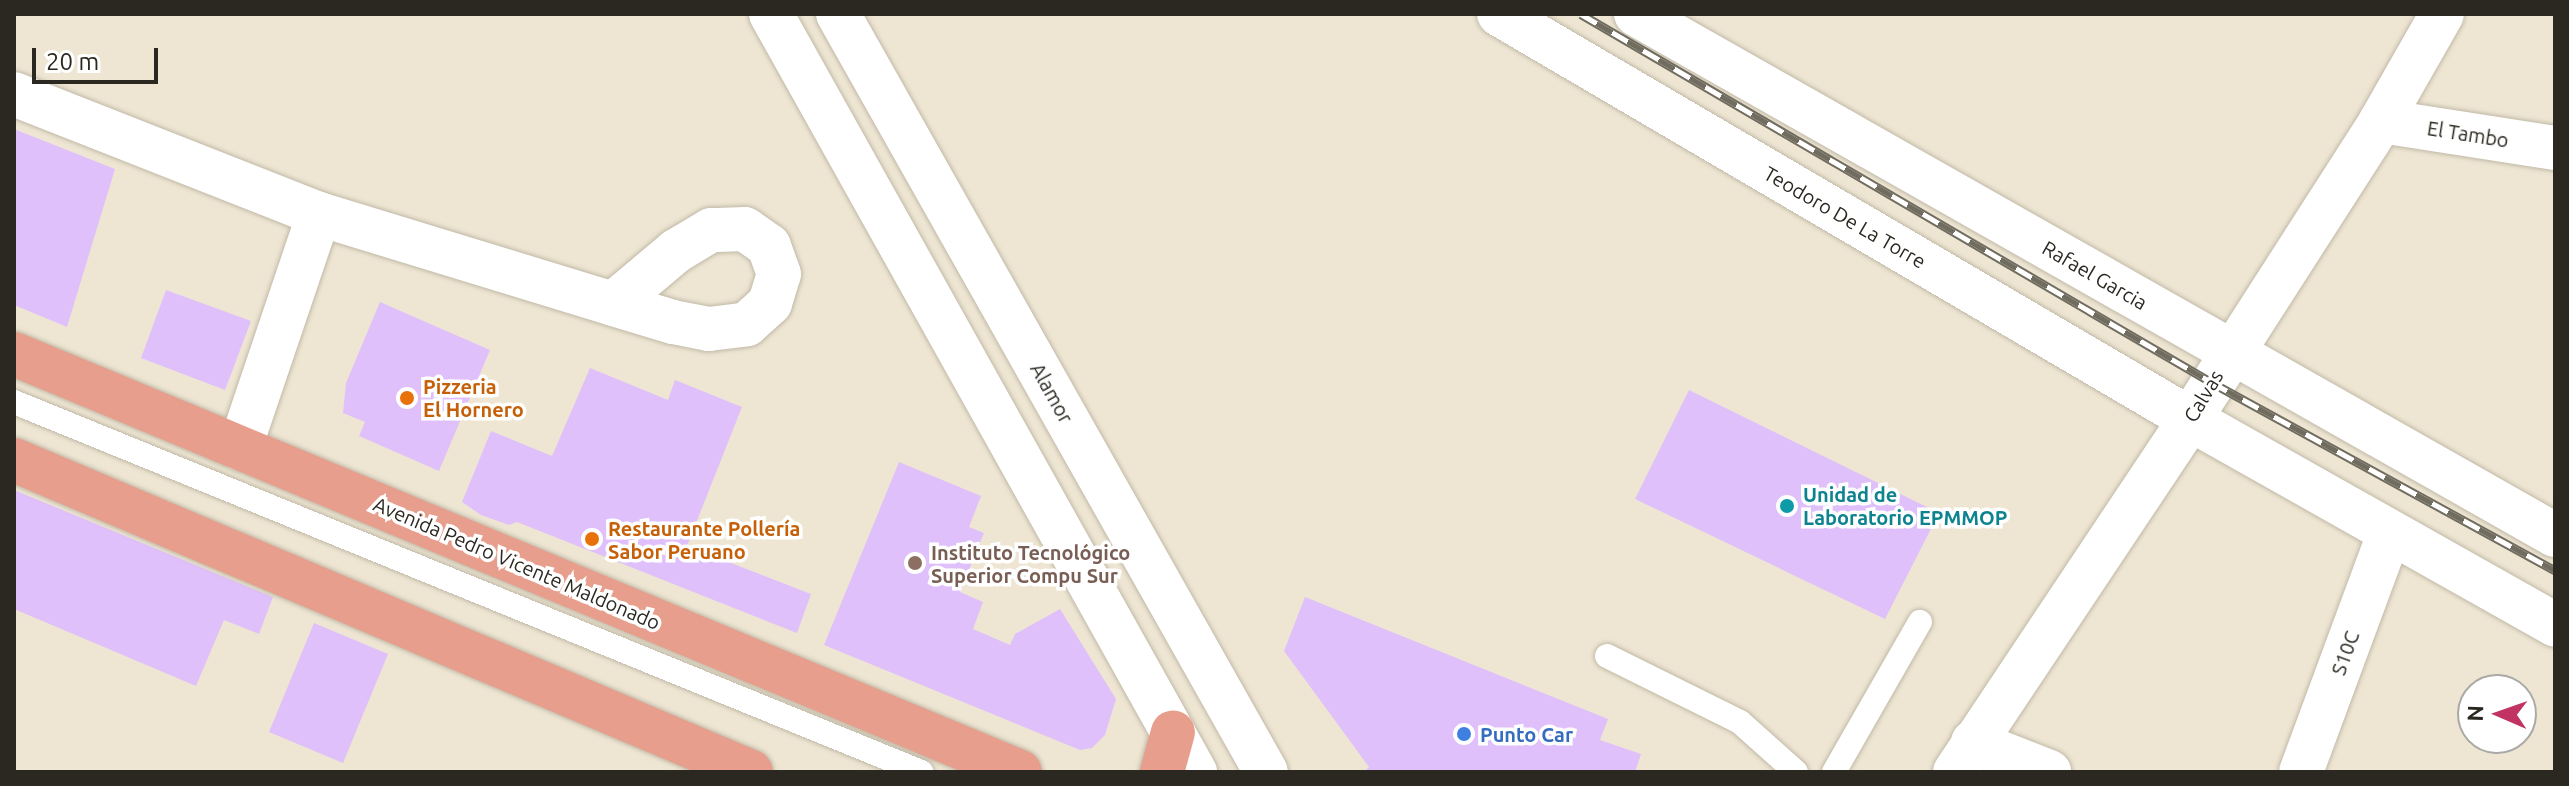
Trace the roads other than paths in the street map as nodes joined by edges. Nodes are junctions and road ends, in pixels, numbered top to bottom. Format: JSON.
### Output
{"nodes":[{"id":1,"x":771,"y":14,"type":"edge"},
{"id":2,"x":838,"y":14,"type":"edge"},
{"id":3,"x":1499,"y":14,"type":"edge"},
{"id":4,"x":1636,"y":14,"type":"edge"},
{"id":5,"x":2442,"y":14,"type":"edge"},
{"id":6,"x":14,"y":94,"type":"edge"},
{"id":7,"x":2381,"y":121,"type":"junction"},
{"id":8,"x":2555,"y":148,"type":"edge"},
{"id":9,"x":319,"y":214,"type":"junction"},
{"id":10,"x":613,"y":304,"type":"dead end"},
{"id":11,"x":2230,"y":352,"type":"junction"},
{"id":12,"x":14,"y":354,"type":"edge"},
{"id":13,"x":14,"y":402,"type":"edge"},
{"id":14,"x":2190,"y":419,"type":"junction"},
{"id":15,"x":240,"y":448,"type":"junction"},
{"id":16,"x":14,"y":460,"type":"edge"},
{"id":17,"x":2389,"y":534,"type":"junction"},
{"id":18,"x":2555,"y":535,"type":"edge"},
{"id":19,"x":1920,"y":622,"type":"dead end"},
{"id":20,"x":2555,"y":625,"type":"edge"},
{"id":21,"x":1607,"y":656,"type":"dead end"},
{"id":22,"x":1168,"y":752,"type":"edge"},
{"id":23,"x":1964,"y":757,"type":"edge"},
{"id":24,"x":751,"y":772,"type":"edge"},
{"id":25,"x":921,"y":772,"type":"edge"},
{"id":26,"x":1020,"y":772,"type":"edge"},
{"id":27,"x":1195,"y":772,"type":"edge"},
{"id":28,"x":1266,"y":772,"type":"edge"},
{"id":29,"x":1796,"y":772,"type":"edge"},
{"id":30,"x":1834,"y":772,"type":"edge"},
{"id":31,"x":2049,"y":772,"type":"edge"},
{"id":32,"x":2301,"y":772,"type":"edge"}],
"edges":[{"from":1,"to":22,"type":"street"},
{"from":2,"to":28,"type":"street","name":"Alamor"},
{"from":3,"to":14,"type":"street","name":"Teodoro De La Torre"},
{"from":4,"to":11,"type":"street","name":"Rafael Garcia"},
{"from":5,"to":7,"type":"street","name":"Calvas"},
{"from":6,"to":9,"type":"street"},
{"from":7,"to":8,"type":"street","name":"El Tambo"},
{"from":7,"to":11,"type":"street","name":"Calvas"},
{"from":9,"to":10,"type":"street"},
{"from":9,"to":15,"type":"street"},
{"from":11,"to":14,"type":"street","name":"Calvas"},
{"from":11,"to":18,"type":"street","name":"Rafael Garcia"},
{"from":12,"to":15,"type":"main road","name":"Avenida Pedro Vicente Maldonado"},
{"from":13,"to":25,"type":"lane"},
{"from":14,"to":17,"type":"street"},
{"from":14,"to":23,"type":"street","name":"Calvas"},
{"from":15,"to":26,"type":"main road","name":"Avenida Pedro Vicente Maldonado"},
{"from":16,"to":24,"type":"main road"},
{"from":17,"to":20,"type":"street"},
{"from":17,"to":32,"type":"street","name":"S10C"},
{"from":19,"to":30,"type":"lane"},
{"from":21,"to":29,"type":"lane"},
{"from":22,"to":27,"type":"street"},
{"from":23,"to":31,"type":"street"}]}
